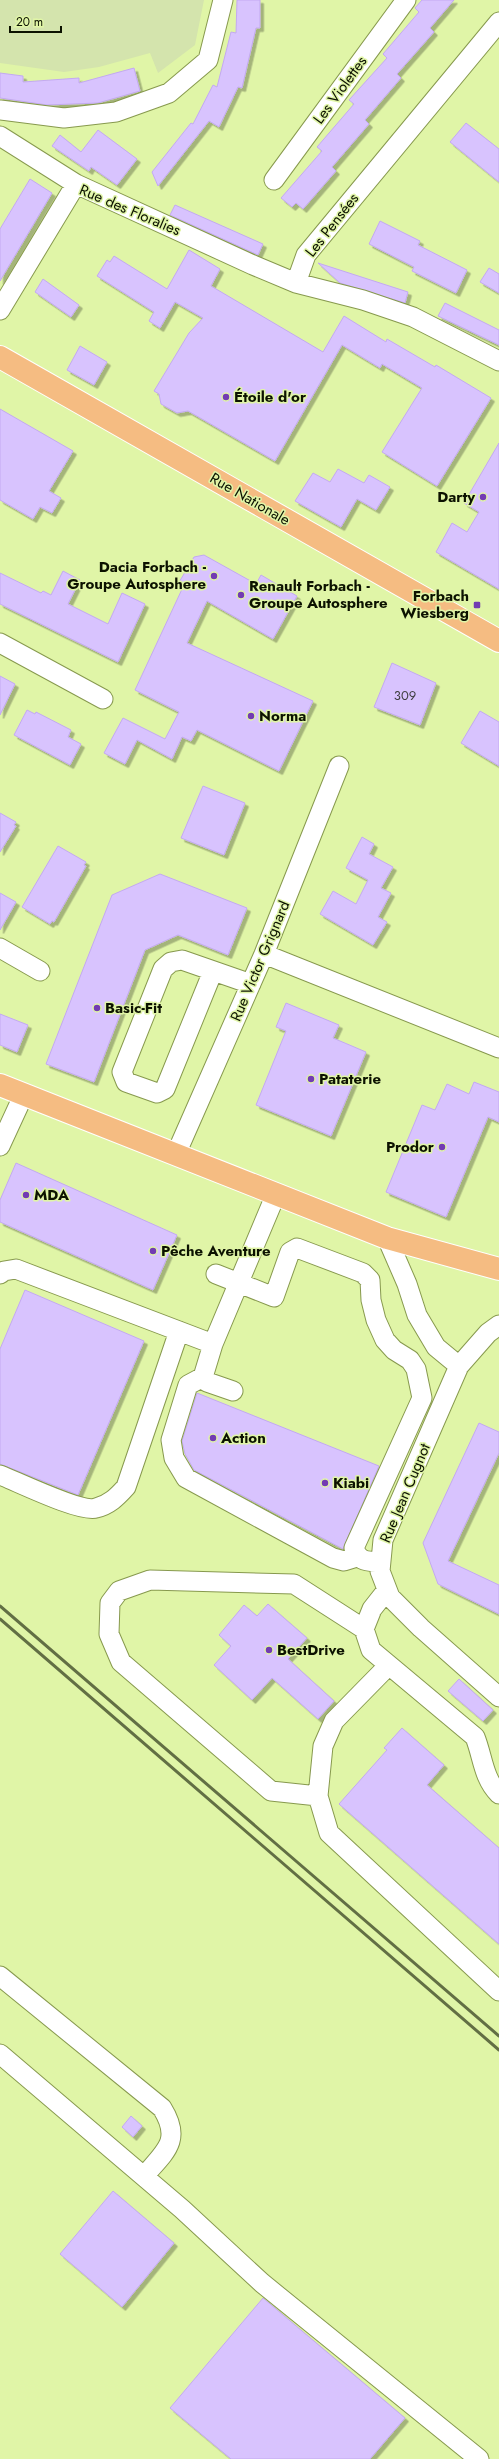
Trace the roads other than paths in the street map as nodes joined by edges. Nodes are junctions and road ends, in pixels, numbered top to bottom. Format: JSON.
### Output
{"nodes":[{"id":1,"x":223,"y":0,"type":"edge"},
{"id":2,"x":406,"y":0,"type":"edge"},
{"id":3,"x":499,"y":22,"type":"edge"},
{"id":4,"x":0,"y":110,"type":"edge"},
{"id":5,"x":0,"y":136,"type":"edge"},
{"id":6,"x":274,"y":180,"type":"dead end"},
{"id":7,"x":76,"y":184,"type":"junction"},
{"id":8,"x":296,"y":283,"type":"junction"},
{"id":9,"x":0,"y":310,"type":"edge"},
{"id":10,"x":0,"y":357,"type":"edge"},
{"id":11,"x":499,"y":361,"type":"edge"},
{"id":12,"x":499,"y":642,"type":"edge"},
{"id":13,"x":0,"y":643,"type":"edge"},
{"id":14,"x":103,"y":699,"type":"dead end"},
{"id":15,"x":340,"y":766,"type":"dead end"},
{"id":16,"x":0,"y":948,"type":"edge"},
{"id":17,"x":264,"y":954,"type":"junction"},
{"id":18,"x":40,"y":971,"type":"dead end"},
{"id":19,"x":213,"y":971,"type":"junction"},
{"id":20,"x":251,"y":984,"type":"junction"},
{"id":21,"x":499,"y":1048,"type":"edge"},
{"id":22,"x":0,"y":1085,"type":"edge"},
{"id":23,"x":24,"y":1094,"type":"junction"},
{"id":24,"x":0,"y":1146,"type":"edge"},
{"id":25,"x":176,"y":1154,"type":"junction"},
{"id":26,"x":276,"y":1194,"type":"junction"},
{"id":27,"x":387,"y":1238,"type":"junction"},
{"id":28,"x":499,"y":1269,"type":"edge"},
{"id":29,"x":0,"y":1274,"type":"edge"},
{"id":30,"x":216,"y":1274,"type":"dead end"},
{"id":31,"x":239,"y":1283,"type":"junction"},
{"id":32,"x":499,"y":1325,"type":"edge"},
{"id":33,"x":179,"y":1331,"type":"junction"},
{"id":34,"x":208,"y":1361,"type":"junction"},
{"id":35,"x":459,"y":1366,"type":"junction"},
{"id":36,"x":233,"y":1391,"type":"dead end"},
{"id":37,"x":400,"y":1446,"type":"junction"},
{"id":38,"x":420,"y":1456,"type":"junction"},
{"id":39,"x":0,"y":1474,"type":"edge"},
{"id":40,"x":357,"y":1557,"type":"junction"},
{"id":41,"x":380,"y":1562,"type":"junction"},
{"id":42,"x":387,"y":1590,"type":"junction"},
{"id":43,"x":364,"y":1629,"type":"junction"},
{"id":44,"x":389,"y":1665,"type":"junction"},
{"id":45,"x":499,"y":1697,"type":"edge"},
{"id":46,"x":499,"y":1794,"type":"edge"},
{"id":47,"x":318,"y":1796,"type":"junction"},
{"id":48,"x":0,"y":1976,"type":"edge"},
{"id":49,"x":499,"y":1991,"type":"edge"},
{"id":50,"x":0,"y":2054,"type":"edge"},
{"id":51,"x":144,"y":2176,"type":"junction"},
{"id":52,"x":480,"y":2459,"type":"edge"}],
"edges":[{"from":1,"to":4,"type":"street"},
{"from":2,"to":6,"type":"street","name":"Les Violettes"},
{"from":3,"to":8,"type":"street","name":"Les Pensées"},
{"from":5,"to":7,"type":"street"},
{"from":7,"to":8,"type":"street","name":"Rue des Floralies"},
{"from":7,"to":9,"type":"street","name":"Rue des Floralies"},
{"from":8,"to":11,"type":"street"},
{"from":10,"to":12,"type":"main road","name":"Rue Nationale"},
{"from":13,"to":14,"type":"street"},
{"from":15,"to":17,"type":"street","name":"Rue Victor Grignard"},
{"from":16,"to":18,"type":"street"},
{"from":17,"to":20,"type":"street","name":"Rue Victor Grignard"},
{"from":17,"to":21,"type":"street"},
{"from":19,"to":19,"type":"street"},
{"from":19,"to":20,"type":"street"},
{"from":20,"to":25,"type":"street","name":"Rue Victor Grignard"},
{"from":22,"to":23,"type":"main road"},
{"from":23,"to":24,"type":"street"},
{"from":23,"to":25,"type":"main road"},
{"from":25,"to":26,"type":"main road"},
{"from":26,"to":27,"type":"main road"},
{"from":26,"to":31,"type":"street"},
{"from":27,"to":28,"type":"main road"},
{"from":27,"to":35,"type":"street"},
{"from":29,"to":33,"type":"street"},
{"from":30,"to":31,"type":"street"},
{"from":31,"to":34,"type":"street"},
{"from":31,"to":37,"type":"street"},
{"from":32,"to":35,"type":"street","name":"Rue Jean Cugnot"},
{"from":33,"to":34,"type":"street"},
{"from":33,"to":39,"type":"street"},
{"from":34,"to":36,"type":"street"},
{"from":34,"to":40,"type":"street"},
{"from":35,"to":38,"type":"street","name":"Rue Jean Cugnot"},
{"from":37,"to":38,"type":"street"},
{"from":37,"to":40,"type":"street"},
{"from":38,"to":41,"type":"street","name":"Rue Jean Cugnot"},
{"from":40,"to":41,"type":"street"},
{"from":41,"to":42,"type":"street","name":"Rue Jean Cugnot"},
{"from":42,"to":43,"type":"street"},
{"from":42,"to":45,"type":"street","name":"Rue Jean Cugnot"},
{"from":43,"to":44,"type":"street"},
{"from":43,"to":47,"type":"street"},
{"from":44,"to":46,"type":"street"},
{"from":44,"to":47,"type":"street"},
{"from":47,"to":49,"type":"street"},
{"from":48,"to":51,"type":"street"},
{"from":50,"to":51,"type":"street"},
{"from":51,"to":52,"type":"street"}]}
